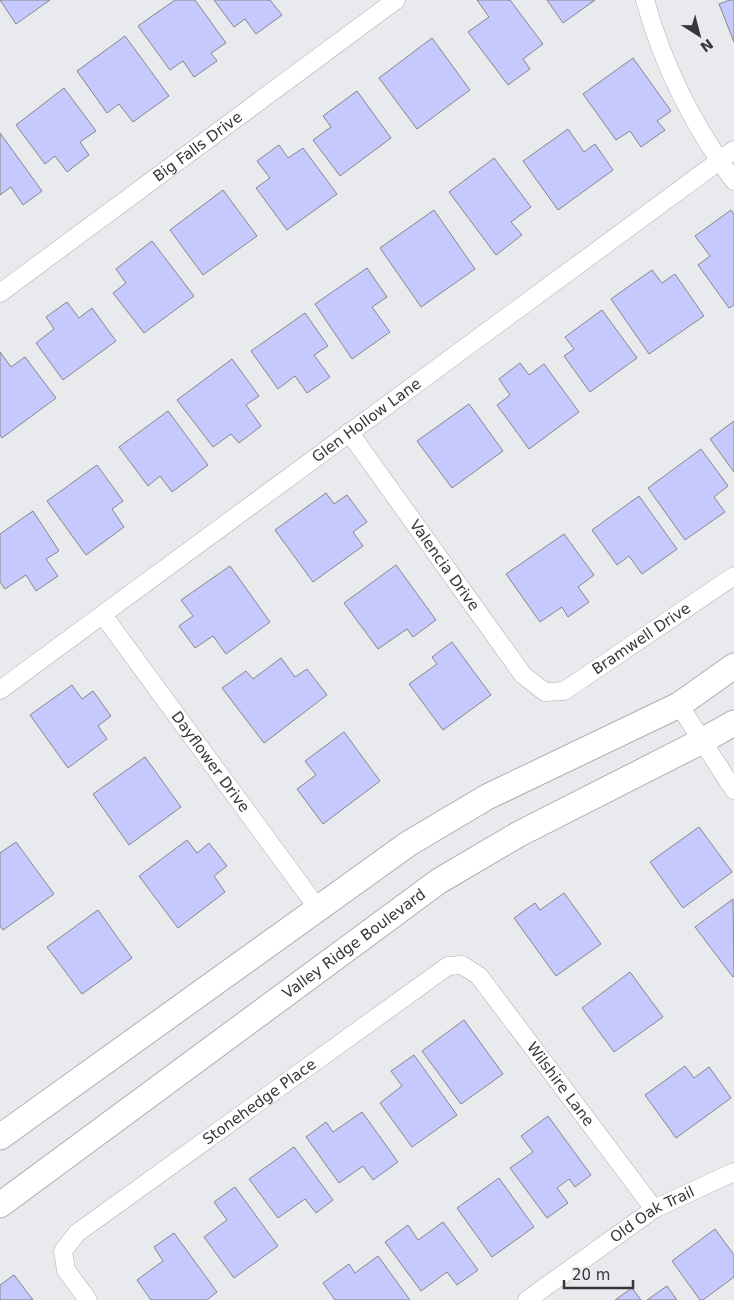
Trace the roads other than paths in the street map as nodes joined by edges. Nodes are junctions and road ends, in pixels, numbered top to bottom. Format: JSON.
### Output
{"nodes":[{"id":1,"x":396,"y":0,"type":"edge"},
{"id":2,"x":646,"y":0,"type":"edge"},
{"id":3,"x":734,"y":150,"type":"edge"},
{"id":4,"x":719,"y":161,"type":"junction"},
{"id":5,"x":734,"y":181,"type":"edge"},
{"id":6,"x":0,"y":293,"type":"edge"},
{"id":7,"x":350,"y":432,"type":"junction"},
{"id":8,"x":734,"y":576,"type":"edge"},
{"id":9,"x":103,"y":614,"type":"junction"},
{"id":10,"x":734,"y":666,"type":"edge"},
{"id":11,"x":0,"y":690,"type":"edge"},
{"id":12,"x":545,"y":692,"type":"joint"},
{"id":13,"x":679,"y":705,"type":"junction"},
{"id":14,"x":734,"y":723,"type":"edge"},
{"id":15,"x":702,"y":741,"type":"junction"},
{"id":16,"x":734,"y":790,"type":"edge"},
{"id":17,"x":319,"y":910,"type":"junction"},
{"id":18,"x":462,"y":965,"type":"joint"},
{"id":19,"x":0,"y":1137,"type":"edge"},
{"id":20,"x":734,"y":1172,"type":"edge"},
{"id":21,"x":0,"y":1205,"type":"edge"},
{"id":22,"x":654,"y":1209,"type":"junction"},
{"id":23,"x":88,"y":1300,"type":"edge"},
{"id":24,"x":528,"y":1300,"type":"edge"}],
"edges":[{"from":1,"to":6,"type":"street","name":"Big Falls Drive"},
{"from":2,"to":4,"type":"street"},
{"from":3,"to":4,"type":"street","name":"Glen Hollow Lane"},
{"from":4,"to":5,"type":"street"},
{"from":4,"to":7,"type":"street","name":"Glen Hollow Lane"},
{"from":7,"to":9,"type":"street","name":"Glen Hollow Lane"},
{"from":7,"to":12,"type":"street","name":"Valencia Drive"},
{"from":8,"to":12,"type":"street","name":"Bramwell Drive"},
{"from":9,"to":11,"type":"street","name":"Glen Hollow Lane"},
{"from":9,"to":17,"type":"street","name":"Dayflower Drive"},
{"from":10,"to":13,"type":"main road"},
{"from":13,"to":15,"type":"street"},
{"from":13,"to":17,"type":"main road"},
{"from":14,"to":15,"type":"main road","name":"Valley Ridge Boulevard"},
{"from":15,"to":16,"type":"street"},
{"from":15,"to":21,"type":"main road","name":"Valley Ridge Boulevard"},
{"from":17,"to":19,"type":"main road"},
{"from":18,"to":22,"type":"street","name":"Wilshire Lane"},
{"from":18,"to":23,"type":"street","name":"Stonehedge Place"},
{"from":20,"to":22,"type":"street","name":"Old Oak Trail"},
{"from":22,"to":24,"type":"street","name":"Old Oak Trail"}]}
